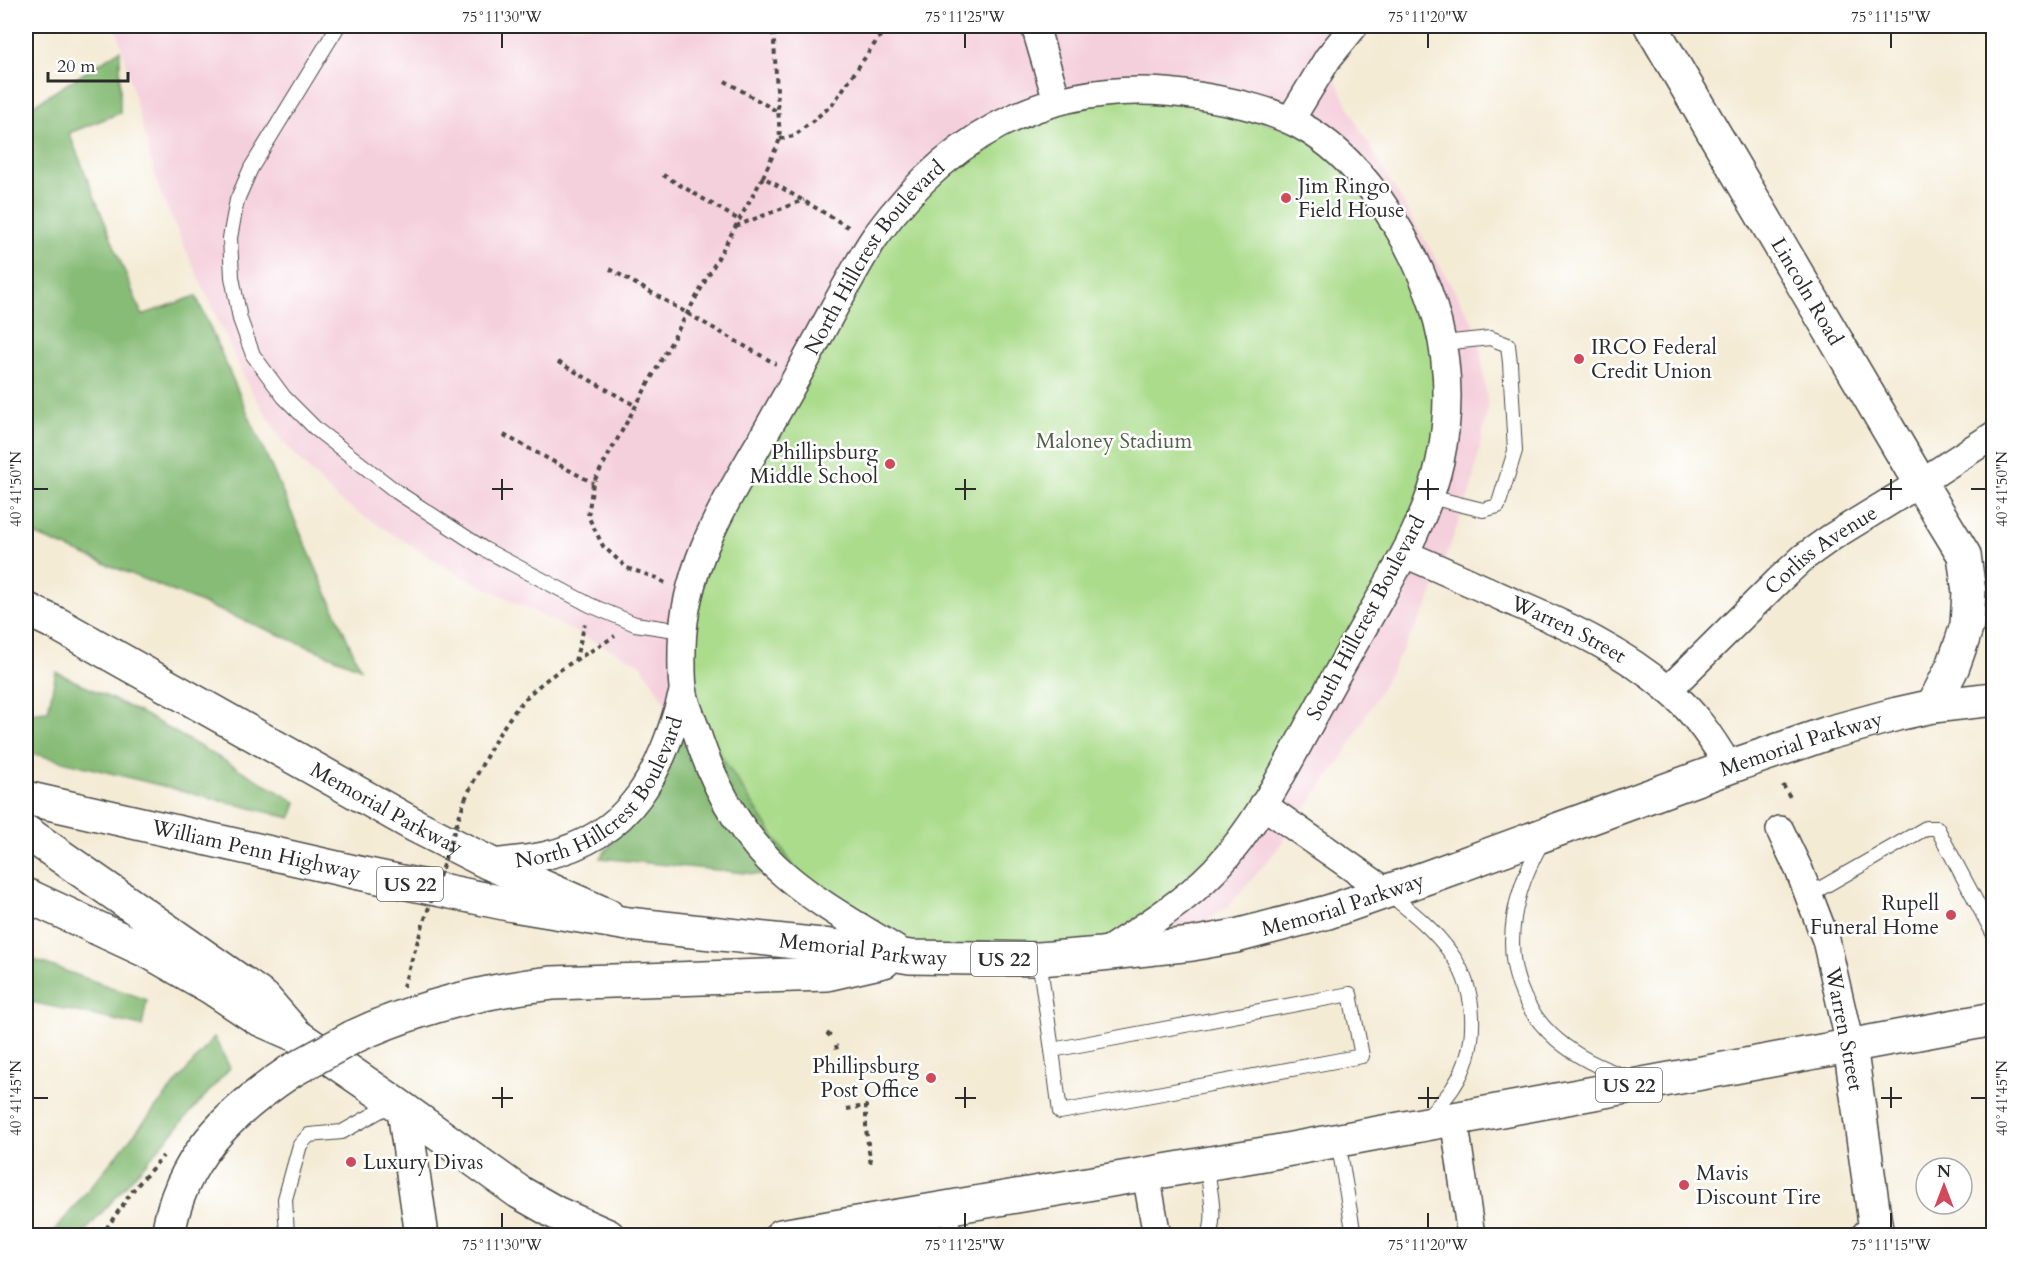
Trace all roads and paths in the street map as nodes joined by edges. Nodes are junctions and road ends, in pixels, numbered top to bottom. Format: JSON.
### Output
{"nodes":[{"id":1,"x":338,"y":26,"type":"edge"},
{"id":2,"x":773,"y":26,"type":"edge"},
{"id":3,"x":887,"y":26,"type":"edge"},
{"id":4,"x":1035,"y":26,"type":"edge"},
{"id":5,"x":1354,"y":26,"type":"edge"},
{"id":6,"x":1651,"y":26,"type":"edge"},
{"id":7,"x":725,"y":81,"type":"dead end"},
{"id":8,"x":1057,"y":101,"type":"junction"},
{"id":9,"x":778,"y":112,"type":"junction"},
{"id":10,"x":1291,"y":119,"type":"junction"},
{"id":11,"x":780,"y":139,"type":"junction"},
{"id":12,"x":663,"y":176,"type":"dead end"},
{"id":13,"x":763,"y":177,"type":"junction"},
{"id":14,"x":804,"y":200,"type":"junction"},
{"id":15,"x":739,"y":220,"type":"junction"},
{"id":16,"x":735,"y":227,"type":"junction"},
{"id":17,"x":873,"y":241,"type":"junction"},
{"id":18,"x":610,"y":269,"type":"dead end"},
{"id":19,"x":687,"y":313,"type":"junction"},
{"id":20,"x":1443,"y":343,"type":"junction"},
{"id":21,"x":558,"y":362,"type":"dead end"},
{"id":22,"x":798,"y":376,"type":"junction"},
{"id":23,"x":636,"y":406,"type":"junction"},
{"id":24,"x":504,"y":435,"type":"dead end"},
{"id":25,"x":1994,"y":435,"type":"edge"},
{"id":26,"x":593,"y":483,"type":"junction"},
{"id":27,"x":1920,"y":483,"type":"junction"},
{"id":28,"x":1430,"y":497,"type":"junction"},
{"id":29,"x":1405,"y":554,"type":"junction"},
{"id":30,"x":1964,"y":555,"type":"junction"},
{"id":31,"x":1994,"y":576,"type":"edge"},
{"id":32,"x":687,"y":596,"type":"junction"},
{"id":33,"x":590,"y":605,"type":"junction"},
{"id":34,"x":29,"y":613,"type":"edge"},
{"id":35,"x":635,"y":624,"type":"junction"},
{"id":36,"x":682,"y":631,"type":"junction"},
{"id":37,"x":575,"y":662,"type":"junction"},
{"id":38,"x":1668,"y":690,"type":"junction"},
{"id":39,"x":683,"y":692,"type":"junction"},
{"id":40,"x":1994,"y":699,"type":"edge"},
{"id":41,"x":1933,"y":706,"type":"junction"},
{"id":42,"x":1729,"y":767,"type":"junction"},
{"id":43,"x":1783,"y":785,"type":"dead end"},
{"id":44,"x":1790,"y":797,"type":"dead end"},
{"id":45,"x":26,"y":798,"type":"edge"},
{"id":46,"x":1263,"y":805,"type":"junction"},
{"id":47,"x":1780,"y":830,"type":"dead end"},
{"id":48,"x":26,"y":832,"type":"edge"},
{"id":49,"x":1546,"y":835,"type":"junction"},
{"id":50,"x":489,"y":863,"type":"junction"},
{"id":51,"x":1387,"y":892,"type":"junction"},
{"id":52,"x":26,"y":895,"type":"edge"},
{"id":53,"x":1809,"y":895,"type":"junction"},
{"id":54,"x":628,"y":924,"type":"junction"},
{"id":55,"x":1994,"y":935,"type":"edge"},
{"id":56,"x":419,"y":937,"type":"dead end"},
{"id":57,"x":1101,"y":954,"type":"junction"},
{"id":58,"x":906,"y":956,"type":"junction"},
{"id":59,"x":1039,"y":959,"type":"junction"},
{"id":60,"x":1994,"y":1019,"type":"edge"},
{"id":61,"x":296,"y":1035,"type":"junction"},
{"id":62,"x":1850,"y":1045,"type":"junction"},
{"id":63,"x":1052,"y":1050,"type":"junction"},
{"id":64,"x":1644,"y":1082,"type":"junction"},
{"id":65,"x":400,"y":1106,"type":"junction"},
{"id":66,"x":847,"y":1109,"type":"dead end"},
{"id":67,"x":1454,"y":1118,"type":"junction"},
{"id":68,"x":1415,"y":1126,"type":"junction"},
{"id":69,"x":1338,"y":1140,"type":"junction"},
{"id":70,"x":167,"y":1151,"type":"dead end"},
{"id":71,"x":1206,"y":1163,"type":"junction"},
{"id":72,"x":872,"y":1166,"type":"dead end"},
{"id":73,"x":1146,"y":1174,"type":"junction"},
{"id":74,"x":181,"y":1187,"type":"junction"},
{"id":75,"x":951,"y":1222,"type":"edge"},
{"id":76,"x":1874,"y":1234,"type":"edge"},
{"id":77,"x":101,"y":1236,"type":"edge"},
{"id":78,"x":168,"y":1236,"type":"edge"},
{"id":79,"x":190,"y":1236,"type":"edge"},
{"id":80,"x":287,"y":1236,"type":"edge"},
{"id":81,"x":422,"y":1236,"type":"edge"},
{"id":82,"x":608,"y":1236,"type":"edge"},
{"id":83,"x":781,"y":1236,"type":"edge"},
{"id":84,"x":1156,"y":1236,"type":"edge"},
{"id":85,"x":1209,"y":1236,"type":"edge"},
{"id":86,"x":1354,"y":1236,"type":"edge"},
{"id":87,"x":1471,"y":1236,"type":"edge"}],
"edges":[{"from":1,"to":33,"type":"lane"},
{"from":2,"to":9,"type":"path"},
{"from":3,"to":11,"type":"path"},
{"from":4,"to":8,"type":"street"},
{"from":5,"to":10,"type":"street"},
{"from":6,"to":27,"type":"main road","name":"Lincoln Road"},
{"from":7,"to":9,"type":"path"},
{"from":8,"to":10,"type":"street","name":"North Hillcrest Boulevard"},
{"from":8,"to":17,"type":"street","name":"North Hillcrest Boulevard"},
{"from":9,"to":11,"type":"path"},
{"from":10,"to":20,"type":"street","name":"South Hillcrest Boulevard"},
{"from":11,"to":13,"type":"path"},
{"from":12,"to":15,"type":"path"},
{"from":13,"to":14,"type":"path"},
{"from":13,"to":15,"type":"path"},
{"from":14,"to":16,"type":"path"},
{"from":14,"to":17,"type":"path"},
{"from":15,"to":16,"type":"path"},
{"from":16,"to":19,"type":"path"},
{"from":17,"to":22,"type":"street","name":"North Hillcrest Boulevard"},
{"from":18,"to":19,"type":"path"},
{"from":19,"to":22,"type":"path"},
{"from":19,"to":23,"type":"path"},
{"from":20,"to":28,"type":"street","name":"South Hillcrest Boulevard"},
{"from":20,"to":28,"type":"lane"},
{"from":21,"to":23,"type":"path"},
{"from":22,"to":32,"type":"street","name":"North Hillcrest Boulevard"},
{"from":23,"to":26,"type":"path"},
{"from":24,"to":26,"type":"path"},
{"from":25,"to":27,"type":"street","name":"Corliss Avenue"},
{"from":26,"to":32,"type":"path"},
{"from":27,"to":30,"type":"main road","name":"Lincoln Road"},
{"from":27,"to":38,"type":"street","name":"Corliss Avenue"},
{"from":28,"to":29,"type":"street","name":"South Hillcrest Boulevard"},
{"from":29,"to":38,"type":"street","name":"Warren Street"},
{"from":29,"to":46,"type":"street","name":"South Hillcrest Boulevard"},
{"from":30,"to":31,"type":"main road","name":"Lincoln Road"},
{"from":30,"to":41,"type":"main road","name":"Lincoln Road"},
{"from":32,"to":36,"type":"street","name":"North Hillcrest Boulevard"},
{"from":33,"to":35,"type":"lane"},
{"from":33,"to":37,"type":"path"},
{"from":34,"to":50,"type":"main road","name":"Memorial Parkway"},
{"from":35,"to":36,"type":"lane"},
{"from":35,"to":37,"type":"path"},
{"from":36,"to":39,"type":"street","name":"North Hillcrest Boulevard"},
{"from":37,"to":56,"type":"path","bridge":true},
{"from":38,"to":42,"type":"street","name":"Warren Street"},
{"from":39,"to":50,"type":"street","name":"North Hillcrest Boulevard"},
{"from":39,"to":58,"type":"street","name":"North Hillcrest Boulevard"},
{"from":40,"to":41,"type":"main road","name":"Memorial Parkway","number":"US 22"},
{"from":41,"to":42,"type":"main road","name":"Memorial Parkway","number":"US 22"},
{"from":42,"to":49,"type":"main road","name":"Memorial Parkway","number":"US 22"},
{"from":43,"to":44,"type":"path"},
{"from":45,"to":54,"type":"main road","name":"William Penn Highway","number":"US 22"},
{"from":46,"to":51,"type":"street"},
{"from":46,"to":57,"type":"street","name":"South Hillcrest Boulevard"},
{"from":47,"to":53,"type":"street","name":"Warren Street"},
{"from":48,"to":61,"type":"main road"},
{"from":49,"to":51,"type":"main road","name":"Memorial Parkway","number":"US 22"},
{"from":49,"to":64,"type":"lane"},
{"from":50,"to":54,"type":"main road","name":"Memorial Parkway"},
{"from":51,"to":57,"type":"main road","name":"Memorial Parkway","number":"US 22"},
{"from":51,"to":68,"type":"lane"},
{"from":52,"to":61,"type":"main road"},
{"from":53,"to":55,"type":"lane"},
{"from":53,"to":62,"type":"street","name":"Warren Street"},
{"from":54,"to":58,"type":"main road","name":"Memorial Parkway","number":"US 22"},
{"from":57,"to":59,"type":"main road","name":"Memorial Parkway","number":"US 22"},
{"from":58,"to":59,"type":"main road","name":"Memorial Parkway","number":"US 22"},
{"from":58,"to":74,"type":"main road","bridge":true},
{"from":59,"to":63,"type":"lane"},
{"from":60,"to":62,"type":"main road","number":"US 22"},
{"from":61,"to":65,"type":"main road"},
{"from":62,"to":64,"type":"main road","number":"US 22"},
{"from":62,"to":76,"type":"main road","name":"Warren Street"},
{"from":63,"to":63,"type":"lane"},
{"from":64,"to":67,"type":"main road","number":"US 22"},
{"from":65,"to":80,"type":"lane"},
{"from":65,"to":81,"type":"main road"},
{"from":65,"to":82,"type":"main road"},
{"from":66,"to":72,"type":"path"},
{"from":67,"to":68,"type":"main road","number":"US 22"},
{"from":67,"to":87,"type":"street"},
{"from":68,"to":69,"type":"main road","number":"US 22"},
{"from":69,"to":71,"type":"main road","number":"US 22"},
{"from":69,"to":86,"type":"lane"},
{"from":70,"to":77,"type":"path"},
{"from":71,"to":73,"type":"main road","number":"US 22"},
{"from":71,"to":85,"type":"lane"},
{"from":73,"to":75,"type":"main road","number":"US 22"},
{"from":73,"to":84,"type":"street"},
{"from":74,"to":78,"type":"main road"},
{"from":74,"to":79,"type":"main road"},
{"from":75,"to":83,"type":"main road","number":"US 22"}]}
